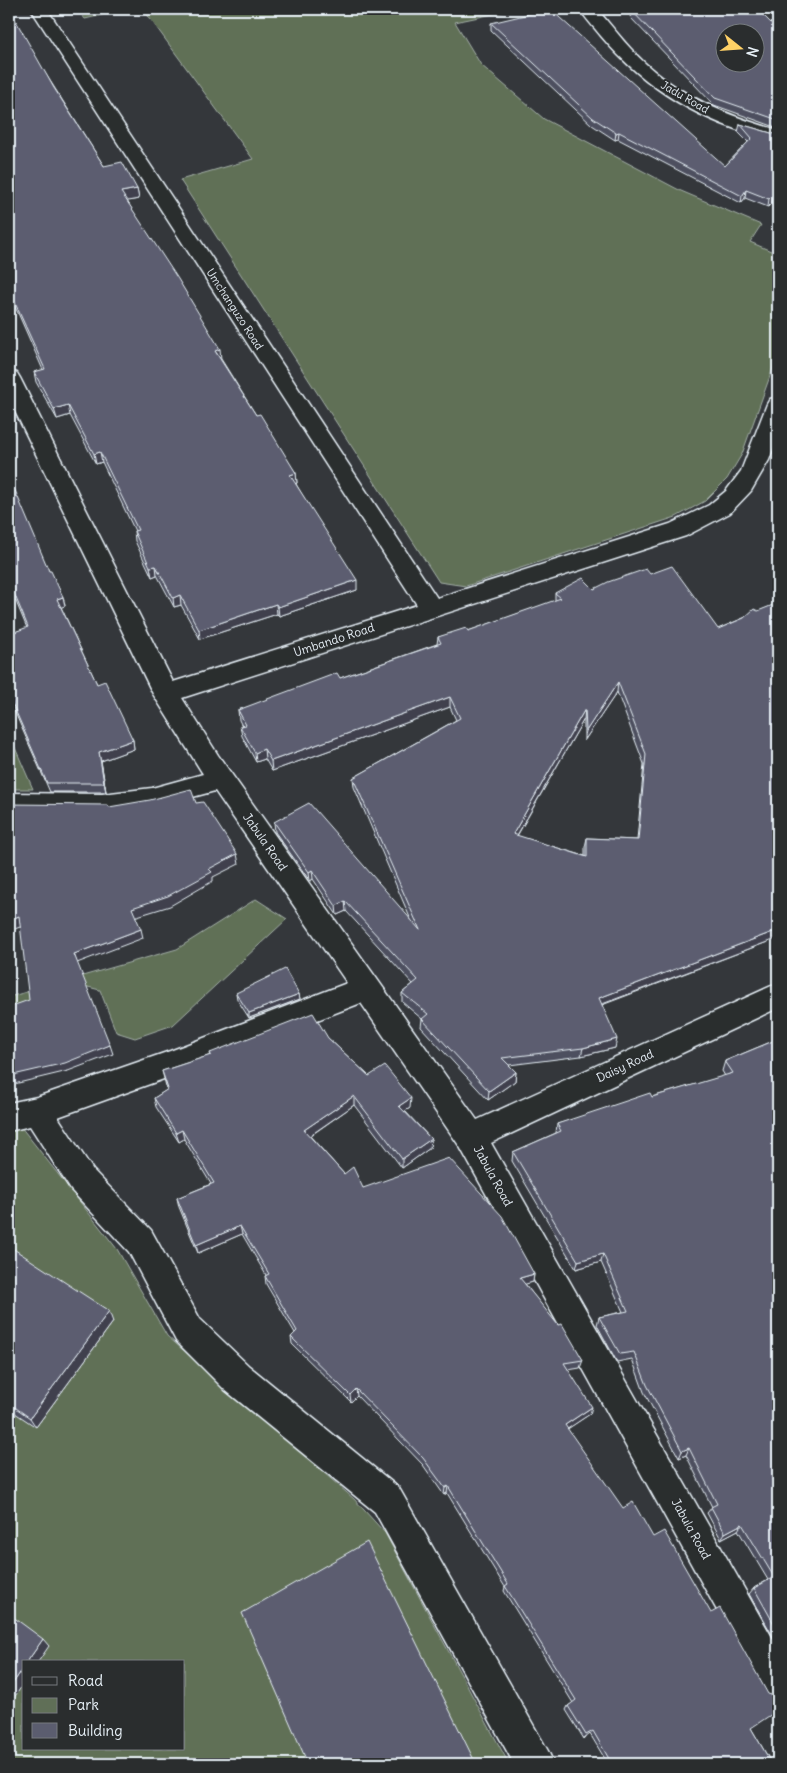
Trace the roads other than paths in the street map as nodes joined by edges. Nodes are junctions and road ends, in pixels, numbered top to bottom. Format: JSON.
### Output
{"nodes":[{"id":1,"x":39,"y":9,"type":"edge"},
{"id":2,"x":588,"y":9,"type":"edge"},
{"id":3,"x":778,"y":136,"type":"edge"},
{"id":4,"x":9,"y":378,"type":"edge"},
{"id":5,"x":778,"y":404,"type":"edge"},
{"id":6,"x":768,"y":467,"type":"edge"},
{"id":7,"x":432,"y":609,"type":"junction"},
{"id":8,"x":166,"y":694,"type":"junction"},
{"id":9,"x":221,"y":779,"type":"junction"},
{"id":10,"x":9,"y":803,"type":"edge"},
{"id":11,"x":366,"y":988,"type":"junction"},
{"id":12,"x":778,"y":995,"type":"edge"},
{"id":13,"x":23,"y":1114,"type":"edge"},
{"id":14,"x":471,"y":1137,"type":"junction"},
{"id":15,"x":778,"y":1684,"type":"edge"},
{"id":16,"x":536,"y":1764,"type":"edge"}],
"edges":[{"from":1,"to":7,"type":"street","name":"Umchanguzo Road"},
{"from":2,"to":3,"type":"street","name":"Jadu Road"},
{"from":4,"to":8,"type":"street"},
{"from":5,"to":6,"type":"street","name":"Umbando Road"},
{"from":6,"to":7,"type":"street","name":"Umbando Road"},
{"from":7,"to":8,"type":"street","name":"Umbando Road"},
{"from":8,"to":9,"type":"street","name":"Jabula Road"},
{"from":9,"to":10,"type":"street"},
{"from":9,"to":11,"type":"street","name":"Jabula Road"},
{"from":11,"to":13,"type":"street"},
{"from":11,"to":14,"type":"street","name":"Jabula Road"},
{"from":12,"to":14,"type":"street","name":"Daisy Road"},
{"from":13,"to":16,"type":"street"},
{"from":14,"to":15,"type":"street","name":"Jabula Road"}]}
